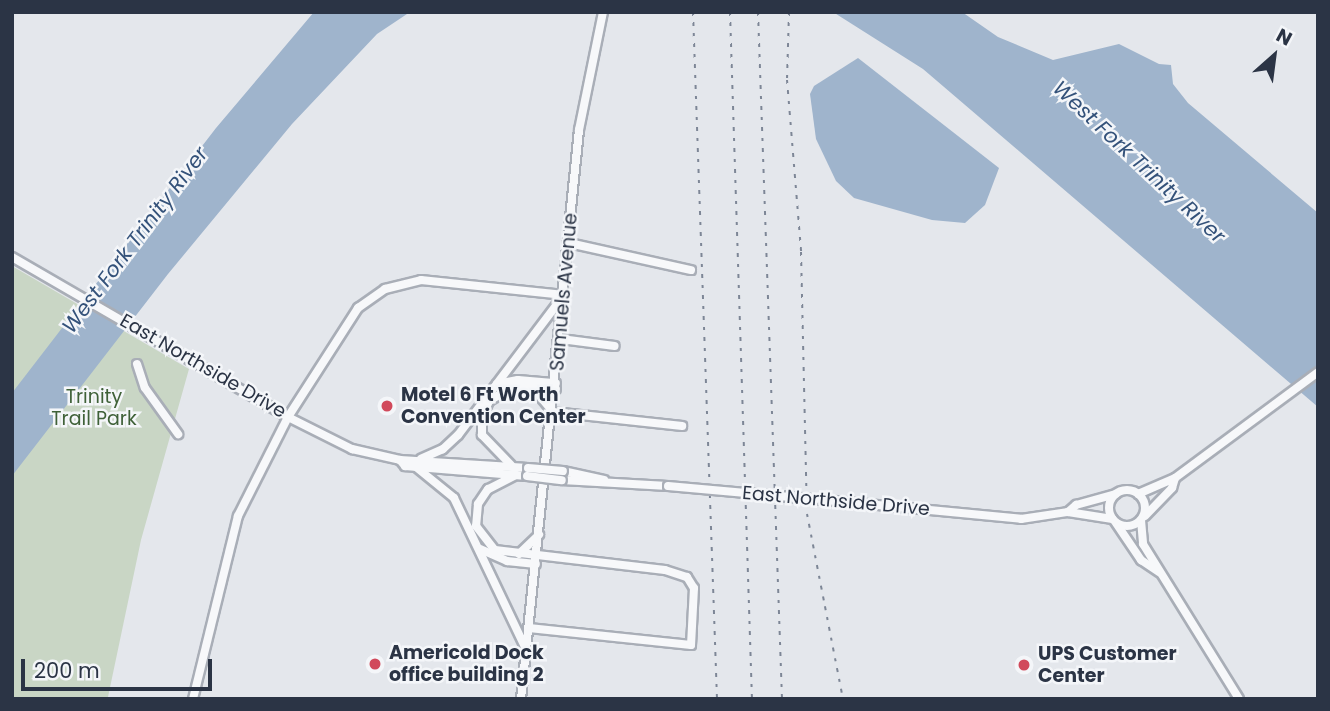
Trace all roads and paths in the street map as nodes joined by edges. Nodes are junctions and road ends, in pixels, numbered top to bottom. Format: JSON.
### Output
{"nodes":[{"id":1,"x":603,"y":12,"type":"edge"},
{"id":2,"x":569,"y":243,"type":"junction"},
{"id":3,"x":12,"y":257,"type":"edge"},
{"id":4,"x":691,"y":270,"type":"dead end"},
{"id":5,"x":564,"y":295,"type":"junction"},
{"id":6,"x":561,"y":340,"type":"junction"},
{"id":7,"x":615,"y":345,"type":"dead end"},
{"id":8,"x":137,"y":365,"type":"dead end"},
{"id":9,"x":1318,"y":372,"type":"edge"},
{"id":10,"x":496,"y":384,"type":"junction"},
{"id":11,"x":556,"y":386,"type":"junction"},
{"id":12,"x":531,"y":387,"type":"junction"},
{"id":13,"x":553,"y":412,"type":"junction"},
{"id":14,"x":288,"y":417,"type":"junction"},
{"id":15,"x":682,"y":426,"type":"dead end"},
{"id":16,"x":178,"y":435,"type":"dead end"},
{"id":17,"x":419,"y":463,"type":"junction"},
{"id":18,"x":515,"y":471,"type":"junction"},
{"id":19,"x":1175,"y":478,"type":"junction"},
{"id":20,"x":1116,"y":494,"type":"junction"},
{"id":21,"x":1138,"y":494,"type":"junction"},
{"id":22,"x":1068,"y":512,"type":"junction"},
{"id":23,"x":1142,"y":519,"type":"junction"},
{"id":24,"x":1114,"y":521,"type":"junction"},
{"id":25,"x":540,"y":535,"type":"junction"},
{"id":26,"x":480,"y":549,"type":"junction"},
{"id":27,"x":516,"y":555,"type":"junction"},
{"id":28,"x":537,"y":560,"type":"junction"},
{"id":29,"x":1159,"y":572,"type":"junction"},
{"id":30,"x":529,"y":628,"type":"junction"},
{"id":31,"x":526,"y":651,"type":"junction"},
{"id":32,"x":523,"y":698,"type":"edge"},
{"id":33,"x":193,"y":699,"type":"edge"},
{"id":34,"x":1239,"y":699,"type":"edge"}],
"edges":[{"from":1,"to":2,"type":"street","name":"Samuels Avenue"},
{"from":2,"to":4,"type":"street"},
{"from":2,"to":5,"type":"street","name":"Samuels Avenue"},
{"from":3,"to":14,"type":"street","name":"East Northside Drive"},
{"from":5,"to":6,"type":"street","name":"Samuels Avenue"},
{"from":5,"to":10,"type":"street"},
{"from":5,"to":14,"type":"street"},
{"from":6,"to":7,"type":"street"},
{"from":6,"to":11,"type":"street","name":"Samuels Avenue"},
{"from":8,"to":16,"type":"street"},
{"from":9,"to":19,"type":"street"},
{"from":10,"to":11,"type":"street"},
{"from":10,"to":17,"type":"street"},
{"from":11,"to":12,"type":"street"},
{"from":11,"to":13,"type":"street","name":"Samuels Avenue"},
{"from":12,"to":13,"type":"street"},
{"from":12,"to":18,"type":"street"},
{"from":13,"to":15,"type":"street"},
{"from":13,"to":25,"type":"street","name":"Samuels Avenue"},
{"from":14,"to":17,"type":"street","name":"East Northside Drive"},
{"from":14,"to":33,"type":"street"},
{"from":17,"to":18,"type":"street","name":"East Northside Drive"},
{"from":17,"to":26,"type":"street"},
{"from":18,"to":22,"type":"street","name":"East Northside Drive","bridge":true},
{"from":18,"to":27,"type":"street"},
{"from":19,"to":21,"type":"street"},
{"from":19,"to":23,"type":"street"},
{"from":20,"to":21,"type":"street"},
{"from":20,"to":22,"type":"street","name":"East Northside Drive"},
{"from":20,"to":24,"type":"street"},
{"from":21,"to":23,"type":"street"},
{"from":22,"to":24,"type":"street","name":"East Northside Drive"},
{"from":23,"to":24,"type":"street"},
{"from":23,"to":29,"type":"street"},
{"from":24,"to":29,"type":"street"},
{"from":25,"to":27,"type":"street"},
{"from":25,"to":28,"type":"street","name":"Samuels Avenue"},
{"from":26,"to":28,"type":"street"},
{"from":26,"to":31,"type":"street"},
{"from":27,"to":28,"type":"street"},
{"from":28,"to":30,"type":"street","name":"Samuels Avenue"},
{"from":28,"to":30,"type":"street"},
{"from":29,"to":34,"type":"street"},
{"from":30,"to":31,"type":"street","name":"Samuels Avenue"},
{"from":31,"to":32,"type":"street","name":"Samuels Avenue"}]}
